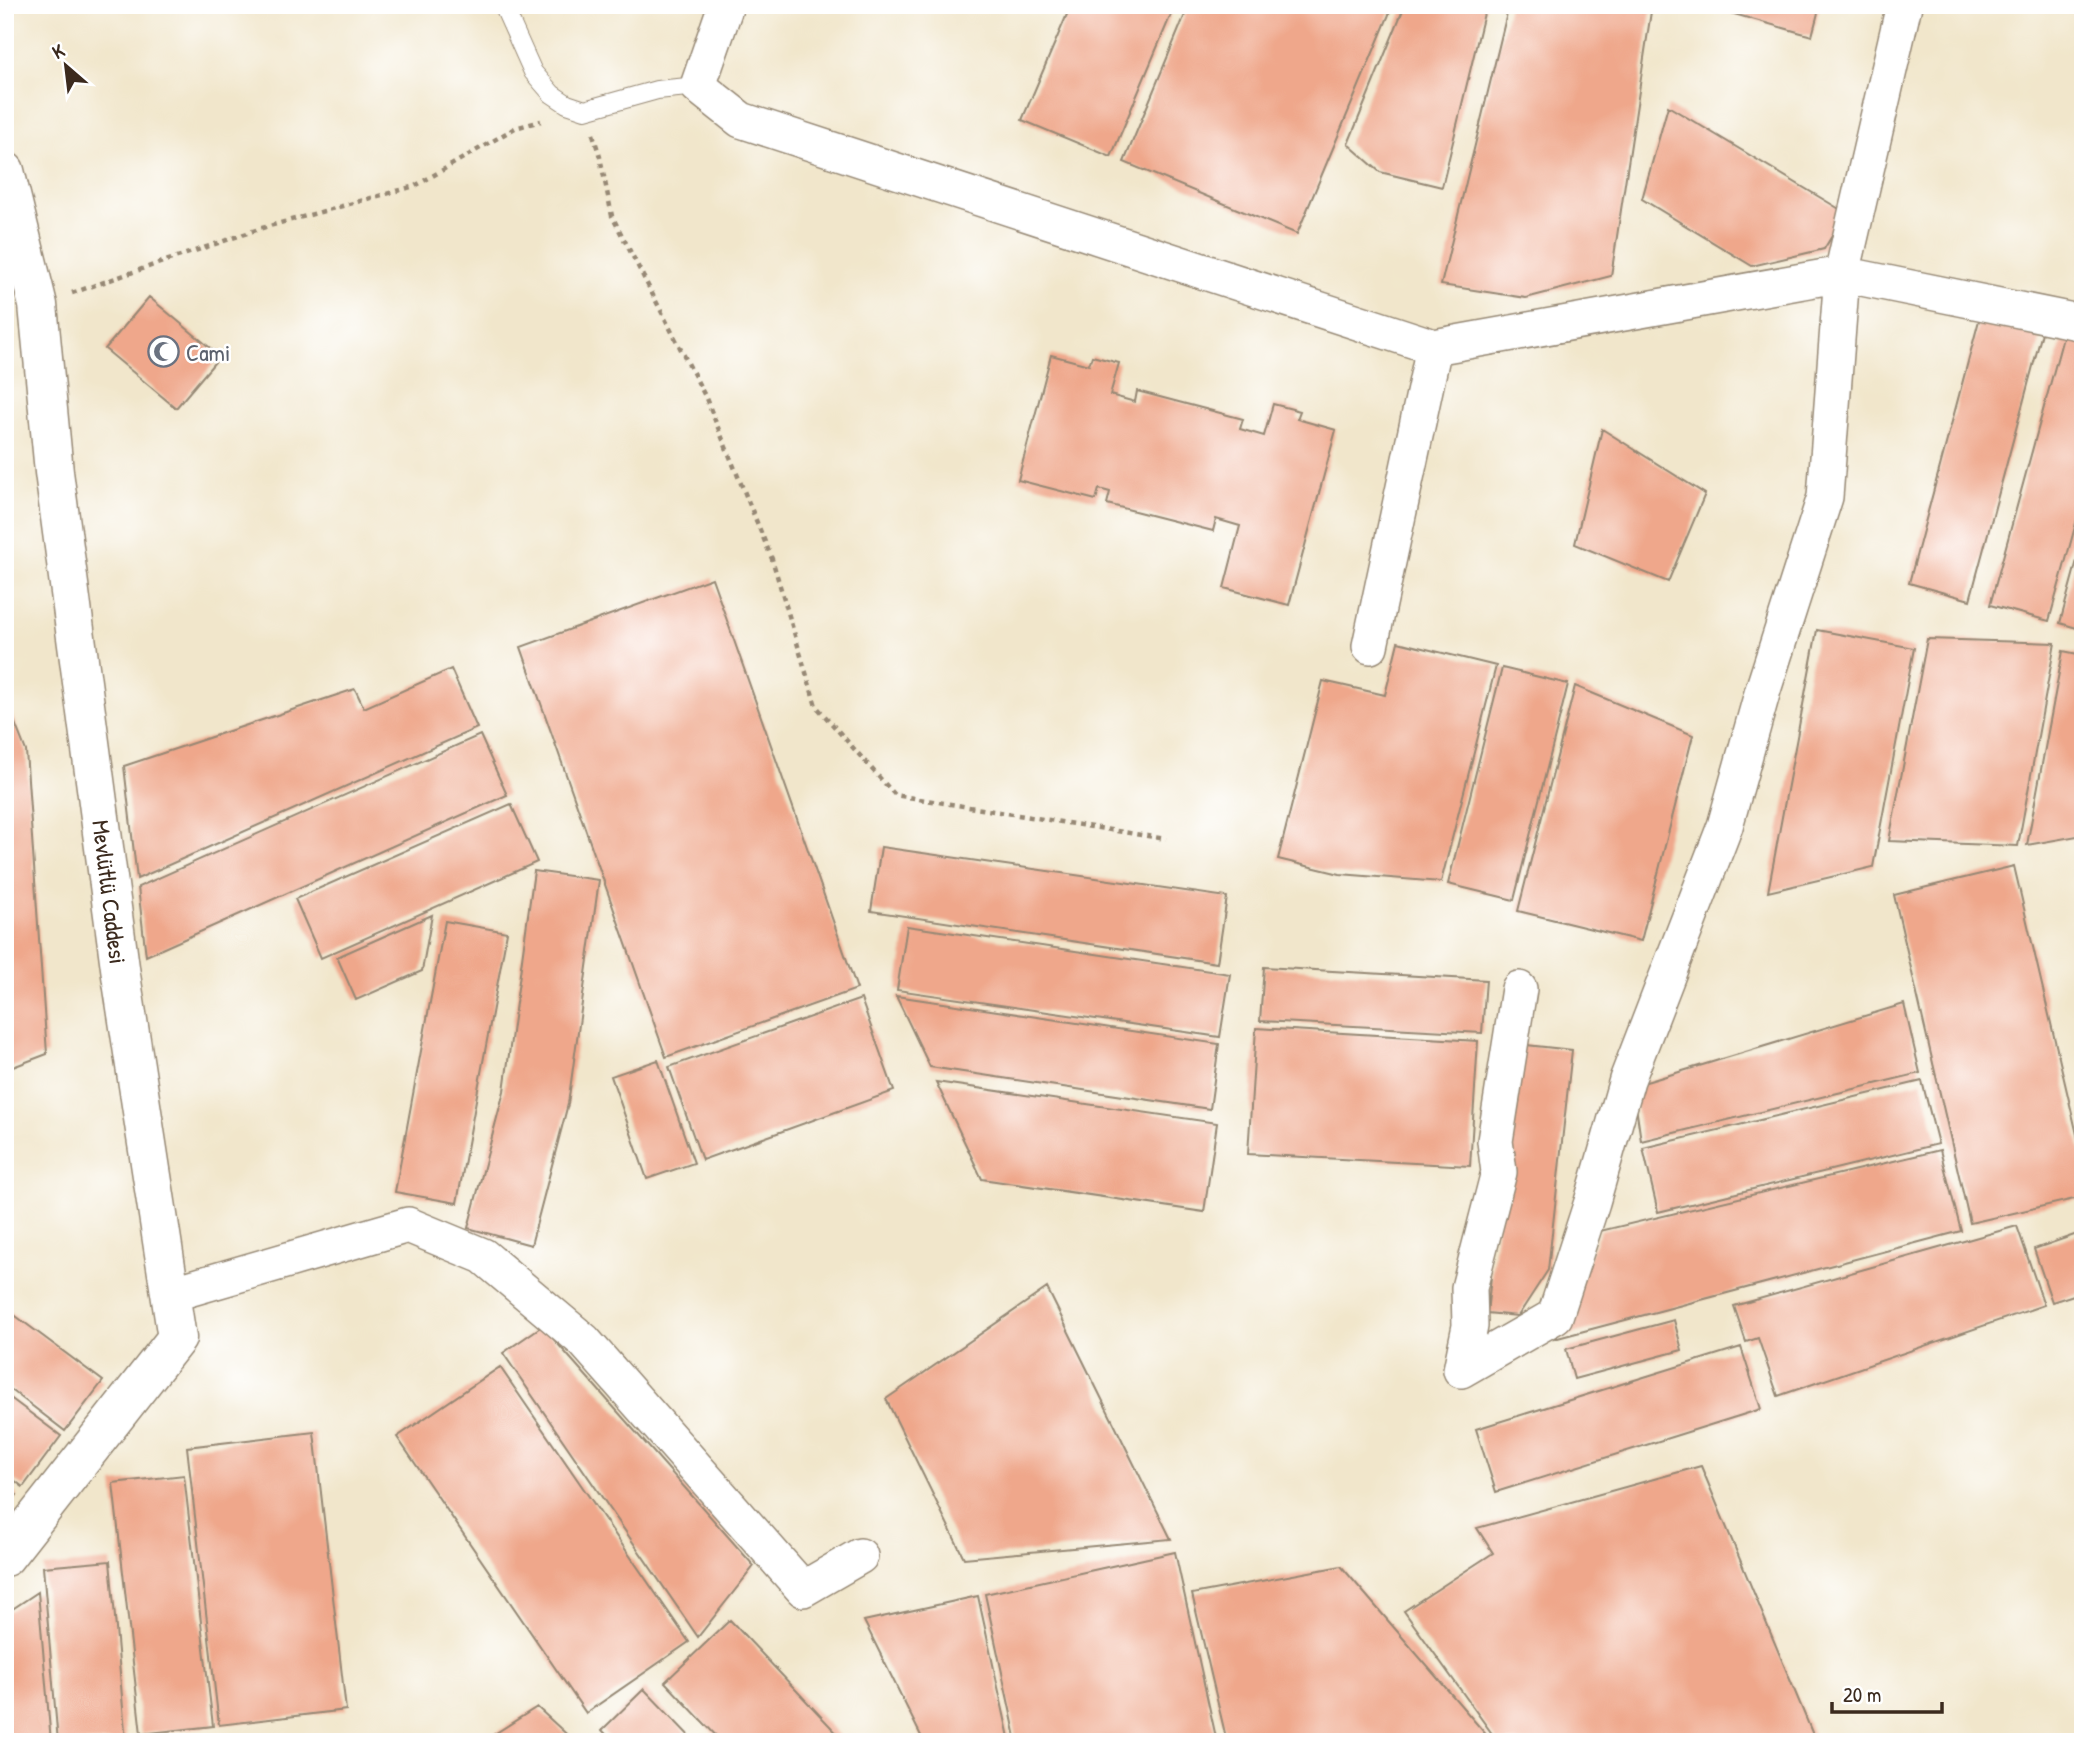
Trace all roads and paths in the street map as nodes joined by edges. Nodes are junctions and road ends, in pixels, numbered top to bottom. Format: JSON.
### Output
{"nodes":[{"id":1,"x":503,"y":5,"type":"edge"},
{"id":2,"x":726,"y":5,"type":"edge"},
{"id":3,"x":1904,"y":5,"type":"edge"},
{"id":4,"x":698,"y":86,"type":"junction"},
{"id":5,"x":585,"y":110,"type":"junction"},
{"id":6,"x":5,"y":171,"type":"edge"},
{"id":7,"x":1842,"y":274,"type":"junction"},
{"id":8,"x":38,"y":305,"type":"junction"},
{"id":9,"x":2083,"y":323,"type":"edge"},
{"id":10,"x":1434,"y":346,"type":"junction"},
{"id":11,"x":1370,"y":646,"type":"dead end"},
{"id":12,"x":1166,"y":839,"type":"dead end"},
{"id":13,"x":1519,"y":989,"type":"dead end"},
{"id":14,"x":171,"y":1294,"type":"junction"},
{"id":15,"x":860,"y":1556,"type":"dead end"},
{"id":16,"x":5,"y":1557,"type":"edge"}],
"edges":[{"from":1,"to":5,"type":"lane"},
{"from":2,"to":4,"type":"street"},
{"from":3,"to":7,"type":"street"},
{"from":4,"to":5,"type":"lane"},
{"from":4,"to":10,"type":"street"},
{"from":5,"to":8,"type":"path"},
{"from":5,"to":12,"type":"path"},
{"from":6,"to":8,"type":"street","name":"Mevlütlü Caddesi"},
{"from":7,"to":9,"type":"street"},
{"from":7,"to":10,"type":"street"},
{"from":7,"to":13,"type":"street"},
{"from":8,"to":14,"type":"street","name":"Mevlütlü Caddesi"},
{"from":10,"to":11,"type":"street"},
{"from":14,"to":15,"type":"street"},
{"from":14,"to":16,"type":"street","name":"Mevlütlü Caddesi"}]}
